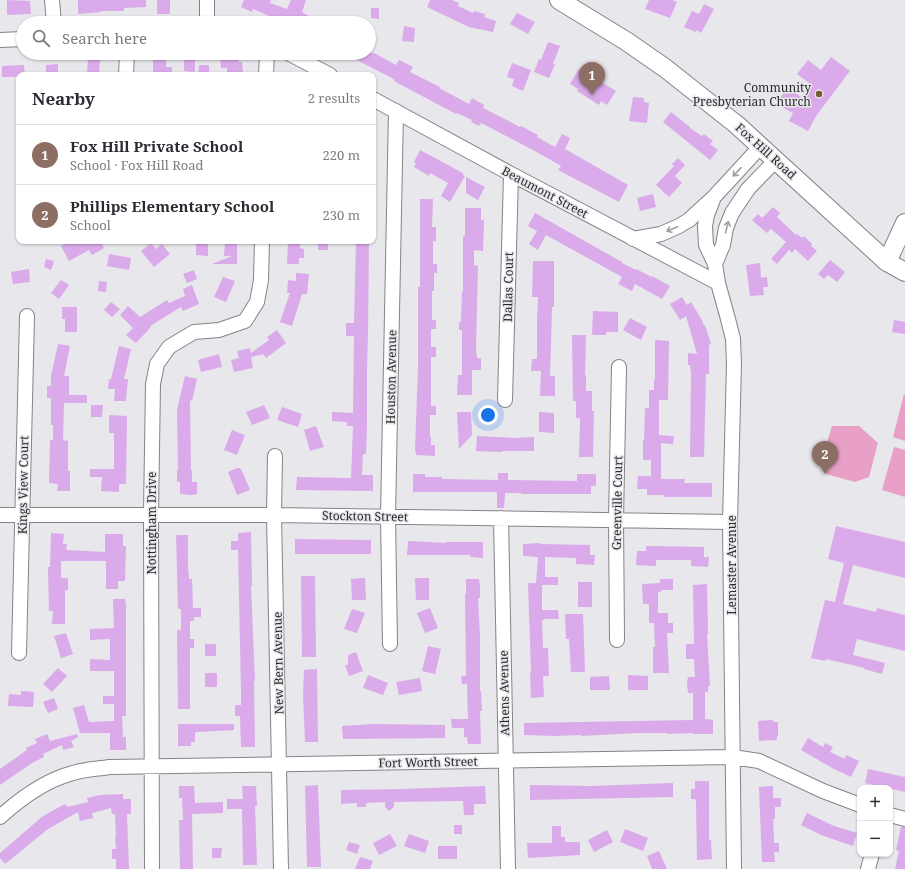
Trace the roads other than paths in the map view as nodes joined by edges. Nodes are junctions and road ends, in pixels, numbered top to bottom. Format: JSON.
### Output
{"nodes":[{"id":1,"x":52,"y":0,"type":"edge"},
{"id":2,"x":207,"y":0,"type":"edge"},
{"id":3,"x":559,"y":0,"type":"edge"},
{"id":4,"x":53,"y":16,"type":"edge"},
{"id":5,"x":207,"y":16,"type":"edge"},
{"id":6,"x":16,"y":39,"type":"edge"},
{"id":7,"x":0,"y":40,"type":"edge"},
{"id":8,"x":127,"y":60,"type":"edge"},
{"id":9,"x":267,"y":60,"type":"edge"},
{"id":10,"x":301,"y":60,"type":"edge"},
{"id":11,"x":126,"y":72,"type":"edge"},
{"id":12,"x":266,"y":72,"type":"edge"},
{"id":13,"x":324,"y":72,"type":"edge"},
{"id":14,"x":376,"y":101,"type":"edge"},
{"id":15,"x":396,"y":111,"type":"junction"},
{"id":16,"x":761,"y":146,"type":"junction"},
{"id":17,"x":776,"y":160,"type":"junction"},
{"id":18,"x":511,"y":174,"type":"junction"},
{"id":19,"x":714,"y":197,"type":"junction"},
{"id":20,"x":905,"y":223,"type":"edge"},
{"id":21,"x":633,"y":239,"type":"junction"},
{"id":22,"x":262,"y":244,"type":"edge"},
{"id":23,"x":887,"y":262,"type":"junction"},
{"id":24,"x":715,"y":264,"type":"junction"},
{"id":25,"x":905,"y":272,"type":"edge"},
{"id":26,"x":718,"y":283,"type":"junction"},
{"id":27,"x":27,"y":316,"type":"dead end"},
{"id":28,"x":619,"y":367,"type":"dead end"},
{"id":29,"x":505,"y":400,"type":"dead end"},
{"id":30,"x":275,"y":456,"type":"dead end"},
{"id":31,"x":151,"y":514,"type":"junction"},
{"id":32,"x":274,"y":514,"type":"junction"},
{"id":33,"x":0,"y":515,"type":"edge"},
{"id":34,"x":22,"y":515,"type":"junction"},
{"id":35,"x":388,"y":516,"type":"junction"},
{"id":36,"x":502,"y":518,"type":"junction"},
{"id":37,"x":616,"y":520,"type":"junction"},
{"id":38,"x":730,"y":522,"type":"junction"},
{"id":39,"x":617,"y":640,"type":"dead end"},
{"id":40,"x":390,"y":644,"type":"dead end"},
{"id":41,"x":19,"y":653,"type":"dead end"},
{"id":42,"x":733,"y":757,"type":"junction"},
{"id":43,"x":505,"y":760,"type":"junction"},
{"id":44,"x":280,"y":764,"type":"junction"},
{"id":45,"x":151,"y":767,"type":"junction"},
{"id":46,"x":857,"y":804,"type":"edge"},
{"id":47,"x":0,"y":817,"type":"edge"},
{"id":48,"x":893,"y":817,"type":"edge"},
{"id":49,"x":905,"y":819,"type":"edge"},
{"id":50,"x":871,"y":857,"type":"edge"},
{"id":51,"x":152,"y":869,"type":"edge"},
{"id":52,"x":281,"y":869,"type":"edge"},
{"id":53,"x":508,"y":869,"type":"edge"},
{"id":54,"x":734,"y":869,"type":"edge"},
{"id":55,"x":868,"y":869,"type":"edge"}],
"edges":[{"from":1,"to":4,"type":"street"},
{"from":2,"to":5,"type":"street"},
{"from":3,"to":16,"type":"main road","name":"Fox Hill Road"},
{"from":6,"to":7,"type":"street"},
{"from":8,"to":11,"type":"street"},
{"from":9,"to":12,"type":"street"},
{"from":10,"to":13,"type":"street"},
{"from":14,"to":15,"type":"street","name":"Beaumont Street"},
{"from":15,"to":18,"type":"street","name":"Beaumont Street"},
{"from":15,"to":35,"type":"street","name":"Houston Avenue"},
{"from":16,"to":17,"type":"main road","name":"Fox Hill Road"},
{"from":16,"to":19,"type":"street","name":"Lemaster Avenue","one_way":true},
{"from":17,"to":23,"type":"main road","name":"Fox Hill Road"},
{"from":24,"to":17,"type":"street","one_way":true},
{"from":18,"to":21,"type":"street","name":"Beaumont Street"},
{"from":18,"to":29,"type":"street","name":"Dallas Court"},
{"from":19,"to":21,"type":"street","name":"Lemaster Avenue","one_way":true},
{"from":19,"to":24,"type":"street","name":"Lemaster Avenue"},
{"from":20,"to":23,"type":"main road"},
{"from":21,"to":26,"type":"street","name":"Beaumont Street"},
{"from":22,"to":31,"type":"street","name":"Nottingham Drive"},
{"from":23,"to":25,"type":"main road","name":"Fox Hill Road"},
{"from":24,"to":26,"type":"street","name":"Lemaster Avenue"},
{"from":26,"to":38,"type":"street","name":"Lemaster Avenue"},
{"from":27,"to":34,"type":"street","name":"Kings View Court"},
{"from":28,"to":37,"type":"street","name":"Greenville Court"},
{"from":30,"to":32,"type":"street","name":"New Bern Avenue"},
{"from":31,"to":32,"type":"street","name":"Stockton Street"},
{"from":31,"to":34,"type":"street","name":"Stockton Street"},
{"from":31,"to":45,"type":"street","name":"Nottingham Drive"},
{"from":32,"to":35,"type":"street","name":"Stockton Street"},
{"from":32,"to":44,"type":"street","name":"New Bern Avenue"},
{"from":33,"to":34,"type":"street","name":"Stockton Street"},
{"from":34,"to":41,"type":"street","name":"Kings View Court"},
{"from":35,"to":36,"type":"street","name":"Stockton Street"},
{"from":35,"to":40,"type":"street","name":"Houston Avenue"},
{"from":36,"to":37,"type":"street","name":"Stockton Street"},
{"from":36,"to":43,"type":"street","name":"Athens Avenue"},
{"from":37,"to":38,"type":"street","name":"Stockton Street"},
{"from":37,"to":39,"type":"street","name":"Greenville Court"},
{"from":38,"to":42,"type":"street","name":"Lemaster Avenue"},
{"from":42,"to":43,"type":"street","name":"Fort Worth Street"},
{"from":42,"to":46,"type":"street","name":"Fort Worth Street"},
{"from":42,"to":54,"type":"street","name":"Lemaster Avenue"},
{"from":43,"to":44,"type":"street","name":"Fort Worth Street"},
{"from":43,"to":53,"type":"street","name":"Athens Avenue"},
{"from":44,"to":45,"type":"street","name":"Fort Worth Street"},
{"from":44,"to":52,"type":"street","name":"New Bern Avenue"},
{"from":45,"to":47,"type":"street","name":"Fort Worth Street"},
{"from":45,"to":51,"type":"street","name":"Nottingham Drive"},
{"from":48,"to":49,"type":"street"},
{"from":50,"to":55,"type":"street"}]}
